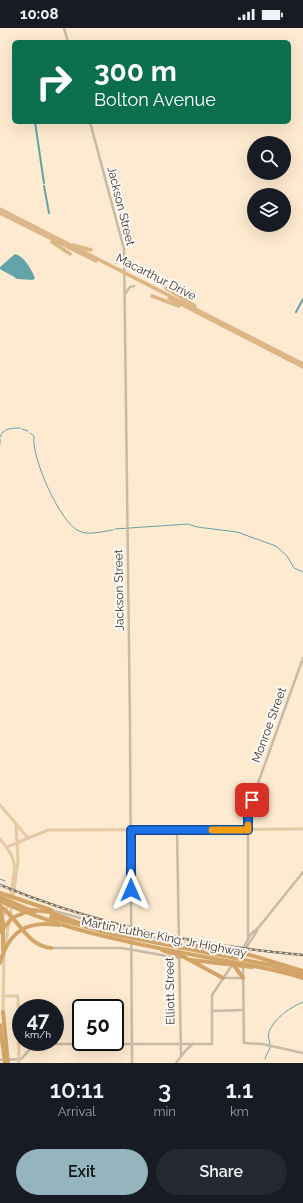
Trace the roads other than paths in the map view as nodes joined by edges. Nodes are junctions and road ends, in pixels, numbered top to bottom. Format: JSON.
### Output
{"nodes":[{"id":1,"x":64,"y":28,"type":"edge"},
{"id":2,"x":67,"y":40,"type":"edge"},
{"id":3,"x":91,"y":124,"type":"edge"},
{"id":4,"x":0,"y":209,"type":"edge"},
{"id":5,"x":0,"y":213,"type":"edge"},
{"id":6,"x":41,"y":234,"type":"junction"},
{"id":7,"x":68,"y":244,"type":"junction"},
{"id":8,"x":91,"y":250,"type":"dead end"},
{"id":9,"x":124,"y":253,"type":"junction"},
{"id":10,"x":70,"y":254,"type":"dead end"},
{"id":11,"x":97,"y":260,"type":"junction"},
{"id":12,"x":116,"y":263,"type":"dead end"},
{"id":13,"x":134,"y":286,"type":"dead end"},
{"id":14,"x":152,"y":288,"type":"junction"},
{"id":15,"x":166,"y":288,"type":"dead end"},
{"id":16,"x":124,"y":294,"type":"junction"},
{"id":17,"x":152,"y":296,"type":"dead end"},
{"id":18,"x":196,"y":313,"type":"junction"},
{"id":19,"x":210,"y":315,"type":"junction"},
{"id":20,"x":264,"y":346,"type":"junction"},
{"id":21,"x":303,"y":364,"type":"edge"},
{"id":22,"x":303,"y":367,"type":"edge"},
{"id":23,"x":303,"y":658,"type":"edge"},
{"id":24,"x":0,"y":805,"type":"edge"},
{"id":25,"x":16,"y":825,"type":"junction"},
{"id":26,"x":303,"y":829,"type":"edge"},
{"id":27,"x":131,"y":830,"type":"junction"},
{"id":28,"x":177,"y":830,"type":"junction"},
{"id":29,"x":248,"y":830,"type":"junction"},
{"id":30,"x":28,"y":838,"type":"junction"},
{"id":31,"x":0,"y":839,"type":"edge"},
{"id":32,"x":17,"y":843,"type":"junction"},
{"id":33,"x":7,"y":848,"type":"junction"},
{"id":34,"x":303,"y":872,"type":"edge"},
{"id":35,"x":0,"y":893,"type":"edge"},
{"id":36,"x":0,"y":897,"type":"edge"},
{"id":37,"x":0,"y":900,"type":"edge"},
{"id":38,"x":6,"y":900,"type":"junction"},
{"id":39,"x":1,"y":906,"type":"edge"},
{"id":40,"x":51,"y":910,"type":"joint"},
{"id":41,"x":44,"y":916,"type":"junction"},
{"id":42,"x":0,"y":920,"type":"edge"},
{"id":43,"x":259,"y":927,"type":"junction"},
{"id":44,"x":78,"y":930,"type":"junction"},
{"id":45,"x":0,"y":931,"type":"edge"},
{"id":46,"x":131,"y":932,"type":"junction"},
{"id":47,"x":112,"y":934,"type":"junction"},
{"id":48,"x":133,"y":941,"type":"junction"},
{"id":49,"x":247,"y":941,"type":"junction"},
{"id":50,"x":156,"y":943,"type":"junction"},
{"id":51,"x":179,"y":943,"type":"junction"},
{"id":52,"x":51,"y":948,"type":"joint"},
{"id":53,"x":131,"y":949,"type":"junction"},
{"id":54,"x":212,"y":951,"type":"junction"},
{"id":55,"x":240,"y":954,"type":"junction"},
{"id":56,"x":178,"y":958,"type":"junction"},
{"id":57,"x":2,"y":964,"type":"edge"},
{"id":58,"x":233,"y":964,"type":"junction"},
{"id":59,"x":275,"y":970,"type":"junction"},
{"id":60,"x":303,"y":971,"type":"edge"},
{"id":61,"x":303,"y":975,"type":"edge"},
{"id":62,"x":223,"y":978,"type":"junction"},
{"id":63,"x":243,"y":978,"type":"junction"},
{"id":64,"x":303,"y":978,"type":"edge"},
{"id":65,"x":1,"y":996,"type":"edge"},
{"id":66,"x":243,"y":1010,"type":"junction"},
{"id":67,"x":212,"y":1011,"type":"junction"},
{"id":68,"x":3,"y":1012,"type":"joint"},
{"id":69,"x":0,"y":1026,"type":"edge"},
{"id":70,"x":132,"y":1044,"type":"junction"},
{"id":71,"x":180,"y":1044,"type":"junction"},
{"id":72,"x":196,"y":1044,"type":"junction"},
{"id":73,"x":303,"y":1053,"type":"edge"},
{"id":74,"x":181,"y":1056,"type":"junction"},
{"id":75,"x":0,"y":1060,"type":"edge"},
{"id":76,"x":19,"y":1062,"type":"edge"},
{"id":77,"x":7,"y":1063,"type":"edge"},
{"id":78,"x":132,"y":1063,"type":"edge"},
{"id":79,"x":176,"y":1063,"type":"edge"}],
"edges":[{"from":1,"to":2,"type":"main road"},
{"from":3,"to":9,"type":"main road","name":"Jackson Street"},
{"from":4,"to":7,"type":"highway","name":"Macarthur Drive"},
{"from":5,"to":6,"type":"highway","name":"Macarthur Drive"},
{"from":6,"to":10,"type":"highway"},
{"from":6,"to":11,"type":"highway","name":"Macarthur Drive"},
{"from":7,"to":8,"type":"highway"},
{"from":7,"to":11,"type":"highway","name":"Macarthur Drive"},
{"from":9,"to":12,"type":"main road"},
{"from":9,"to":16,"type":"main road","name":"Jackson Street"},
{"from":11,"to":14,"type":"highway","name":"Macarthur Drive"},
{"from":13,"to":16,"type":"main road"},
{"from":14,"to":18,"type":"highway","name":"Macarthur Drive"},
{"from":14,"to":19,"type":"highway","name":"Macarthur Drive"},
{"from":15,"to":19,"type":"highway"},
{"from":16,"to":27,"type":"main road","name":"Jackson Street"},
{"from":17,"to":18,"type":"highway"},
{"from":18,"to":20,"type":"highway","name":"Macarthur Drive"},
{"from":19,"to":20,"type":"highway","name":"Macarthur Drive"},
{"from":20,"to":21,"type":"highway","name":"Macarthur Drive"},
{"from":20,"to":22,"type":"highway","name":"Macarthur Drive"},
{"from":23,"to":29,"type":"main road","name":"Monroe Street"},
{"from":24,"to":25,"type":"main road"},
{"from":25,"to":30,"type":"main road"},
{"from":25,"to":32,"type":"main road"},
{"from":26,"to":29,"type":"main road"},
{"from":27,"to":28,"type":"main road"},
{"from":27,"to":30,"type":"main road"},
{"from":27,"to":46,"type":"main road","name":"Jackson Street"},
{"from":28,"to":29,"type":"main road"},
{"from":28,"to":51,"type":"main road","name":"Elliott Street"},
{"from":29,"to":49,"type":"main road","name":"Monroe Street"},
{"from":30,"to":32,"type":"main road"},
{"from":31,"to":33,"type":"main road"},
{"from":32,"to":33,"type":"main road"},
{"from":32,"to":57,"type":"main road"},
{"from":33,"to":42,"type":"main road"},
{"from":34,"to":43,"type":"main road"},
{"from":35,"to":38,"type":"highway"},
{"from":36,"to":38,"type":"highway","name":"Martin Luther King, Jr Highway"},
{"from":37,"to":38,"type":"highway","name":"Martin Luther King, Jr Highway"},
{"from":38,"to":40,"type":"highway"},
{"from":38,"to":41,"type":"highway","name":"Martin Luther King, Jr Highway"},
{"from":39,"to":52,"type":"highway"},
{"from":39,"to":57,"type":"highway"},
{"from":40,"to":46,"type":"main road"},
{"from":41,"to":44,"type":"highway","name":"Martin Luther King, Jr Highway"},
{"from":41,"to":47,"type":"highway","name":"Martin Luther King, Jr Highway"},
{"from":42,"to":45,"type":"highway"},
{"from":43,"to":49,"type":"main road"},
{"from":43,"to":63,"type":"main road"},
{"from":44,"to":48,"type":"highway","name":"Martin Luther King, Jr Highway"},
{"from":44,"to":57,"type":"highway"},
{"from":45,"to":47,"type":"highway"},
{"from":46,"to":51,"type":"main road"},
{"from":46,"to":53,"type":"main road","name":"Jackson Street"},
{"from":47,"to":50,"type":"highway","name":"Martin Luther King, Jr Highway"},
{"from":48,"to":59,"type":"highway","name":"Martin Luther King, Jr Highway"},
{"from":48,"to":62,"type":"highway"},
{"from":49,"to":55,"type":"main road"},
{"from":50,"to":54,"type":"highway"},
{"from":50,"to":61,"type":"highway","name":"Martin Luther King, Jr Highway"},
{"from":51,"to":56,"type":"main road","name":"Elliott Street"},
{"from":51,"to":60,"type":"highway"},
{"from":52,"to":53,"type":"main road"},
{"from":53,"to":56,"type":"main road"},
{"from":53,"to":70,"type":"main road","name":"Jackson Street"},
{"from":54,"to":55,"type":"highway"},
{"from":54,"to":58,"type":"highway"},
{"from":55,"to":58,"type":"main road"},
{"from":56,"to":59,"type":"highway"},
{"from":56,"to":71,"type":"main road","name":"Elliott Street"},
{"from":57,"to":65,"type":"main road"},
{"from":58,"to":62,"type":"main road"},
{"from":58,"to":63,"type":"highway"},
{"from":59,"to":64,"type":"highway","name":"Martin Luther King, Jr Highway"},
{"from":62,"to":63,"type":"main road"},
{"from":62,"to":67,"type":"main road"},
{"from":63,"to":66,"type":"main road"},
{"from":65,"to":68,"type":"main road"},
{"from":65,"to":76,"type":"main road"},
{"from":66,"to":67,"type":"main road"},
{"from":66,"to":73,"type":"main road"},
{"from":67,"to":72,"type":"main road"},
{"from":68,"to":77,"type":"highway"},
{"from":69,"to":77,"type":"highway"},
{"from":70,"to":71,"type":"main road"},
{"from":70,"to":76,"type":"main road"},
{"from":70,"to":78,"type":"main road","name":"Jackson Street"},
{"from":71,"to":72,"type":"main road"},
{"from":71,"to":74,"type":"main road","name":"Elliott Street"},
{"from":72,"to":74,"type":"main road"},
{"from":74,"to":79,"type":"main road"},
{"from":75,"to":76,"type":"main road"}]}
